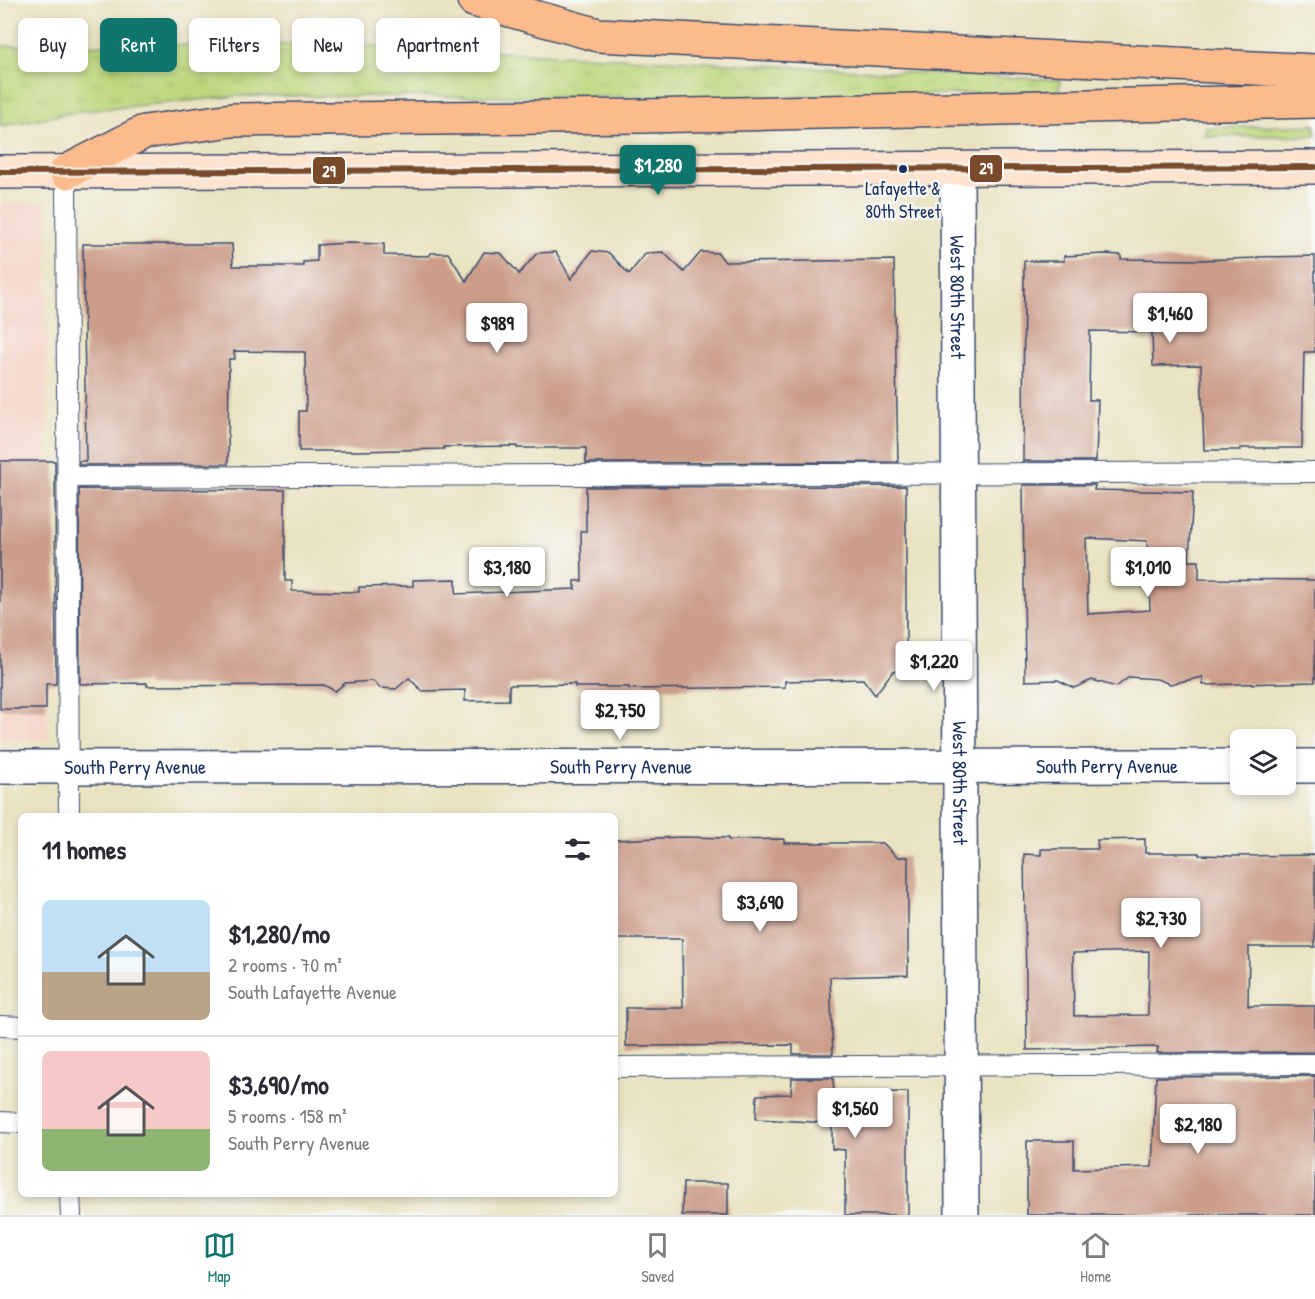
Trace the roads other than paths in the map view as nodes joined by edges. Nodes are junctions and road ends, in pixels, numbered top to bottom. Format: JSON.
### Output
{"nodes":[{"id":1,"x":474,"y":0,"type":"edge"},
{"id":2,"x":1315,"y":70,"type":"edge"},
{"id":3,"x":1315,"y":101,"type":"edge"},
{"id":4,"x":1315,"y":168,"type":"edge"},
{"id":5,"x":957,"y":169,"type":"junction"},
{"id":6,"x":0,"y":172,"type":"edge"},
{"id":7,"x":66,"y":172,"type":"junction"},
{"id":8,"x":1315,"y":472,"type":"edge"},
{"id":9,"x":958,"y":474,"type":"junction"},
{"id":10,"x":67,"y":477,"type":"junction"},
{"id":11,"x":960,"y":766,"type":"junction"},
{"id":12,"x":1230,"y":766,"type":"edge"},
{"id":13,"x":1296,"y":766,"type":"edge"},
{"id":14,"x":1315,"y":766,"type":"edge"},
{"id":15,"x":0,"y":767,"type":"edge"},
{"id":16,"x":68,"y":767,"type":"junction"},
{"id":17,"x":69,"y":813,"type":"edge"},
{"id":18,"x":0,"y":1026,"type":"edge"},
{"id":19,"x":18,"y":1027,"type":"edge"},
{"id":20,"x":1315,"y":1064,"type":"edge"},
{"id":21,"x":961,"y":1065,"type":"junction"},
{"id":22,"x":618,"y":1066,"type":"edge"},
{"id":23,"x":0,"y":1122,"type":"edge"},
{"id":24,"x":18,"y":1123,"type":"edge"},
{"id":25,"x":70,"y":1197,"type":"edge"},
{"id":26,"x":70,"y":1215,"type":"edge"},
{"id":27,"x":962,"y":1215,"type":"edge"}],
"edges":[{"from":1,"to":2,"type":"highway"},
{"from":3,"to":7,"type":"highway"},
{"from":4,"to":5,"type":"main road"},
{"from":5,"to":7,"type":"main road"},
{"from":5,"to":9,"type":"street","name":"West 80th Street"},
{"from":6,"to":7,"type":"main road"},
{"from":7,"to":10,"type":"lane"},
{"from":8,"to":9,"type":"lane"},
{"from":9,"to":10,"type":"lane"},
{"from":9,"to":11,"type":"street","name":"West 80th Street"},
{"from":10,"to":16,"type":"lane"},
{"from":11,"to":12,"type":"street","name":"South Perry Avenue"},
{"from":11,"to":16,"type":"street","name":"South Perry Avenue"},
{"from":11,"to":21,"type":"street","name":"West 80th Street"},
{"from":13,"to":14,"type":"street"},
{"from":15,"to":16,"type":"street","name":"South Perry Avenue"},
{"from":16,"to":17,"type":"lane"},
{"from":18,"to":19,"type":"lane"},
{"from":20,"to":21,"type":"lane"},
{"from":21,"to":22,"type":"lane"},
{"from":21,"to":27,"type":"street","name":"West 80th Street"},
{"from":23,"to":24,"type":"lane"},
{"from":25,"to":26,"type":"lane"}]}
